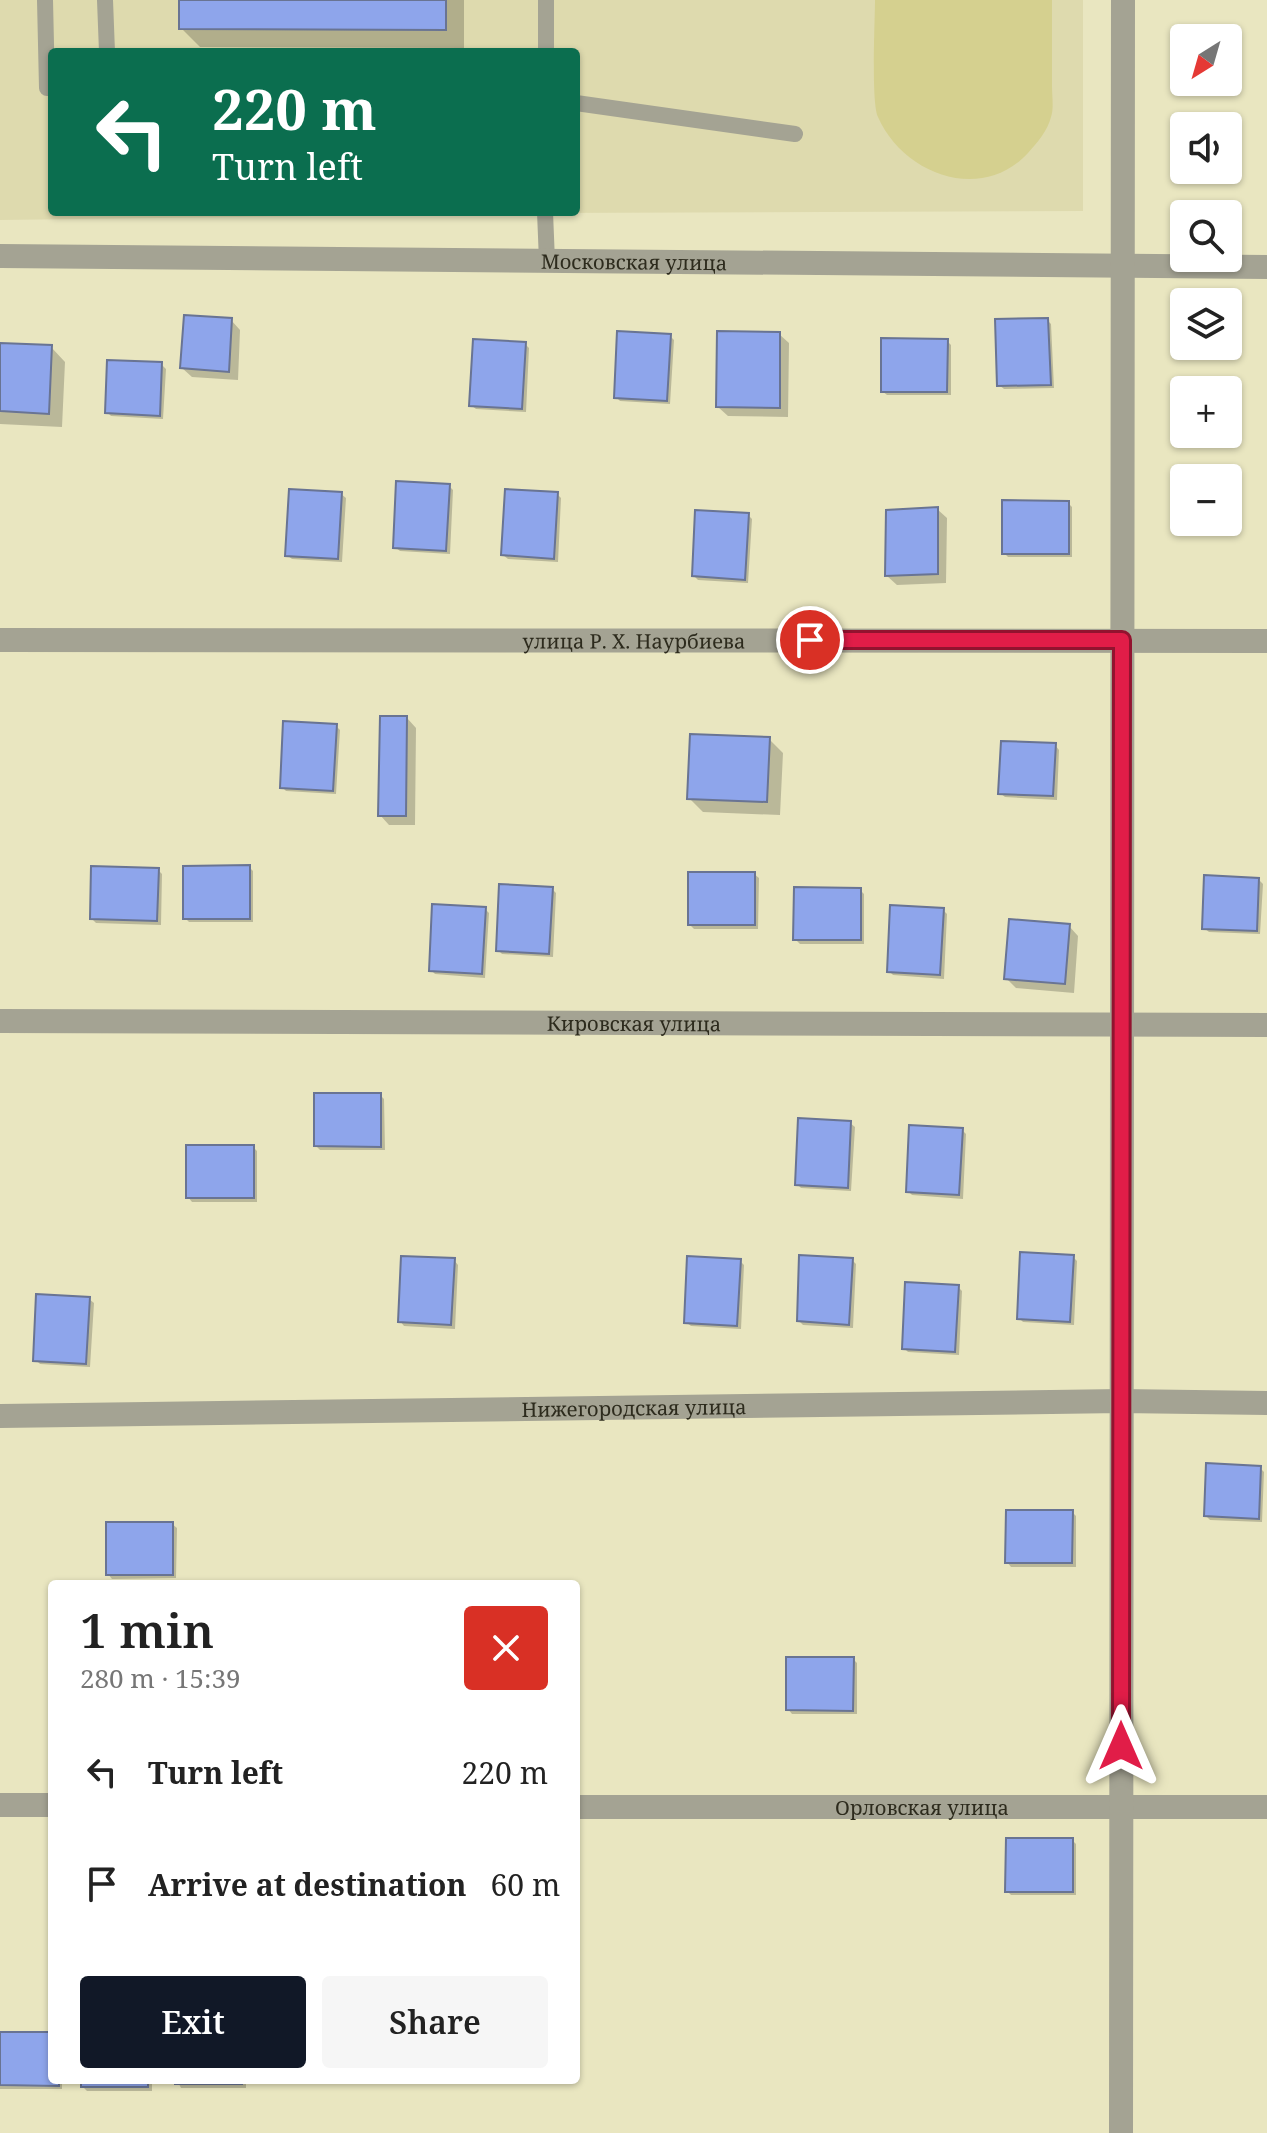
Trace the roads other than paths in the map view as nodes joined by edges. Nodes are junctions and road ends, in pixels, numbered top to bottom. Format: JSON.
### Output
{"nodes":[{"id":1,"x":45,"y":0,"type":"edge"},
{"id":2,"x":105,"y":0,"type":"edge"},
{"id":3,"x":546,"y":0,"type":"edge"},
{"id":4,"x":1123,"y":0,"type":"edge"},
{"id":5,"x":107,"y":48,"type":"edge"},
{"id":6,"x":546,"y":48,"type":"edge"},
{"id":7,"x":48,"y":88,"type":"edge"},
{"id":8,"x":580,"y":104,"type":"edge"},
{"id":9,"x":795,"y":134,"type":"dead end"},
{"id":10,"x":545,"y":216,"type":"edge"},
{"id":11,"x":0,"y":256,"type":"edge"},
{"id":12,"x":547,"y":261,"type":"junction"},
{"id":13,"x":1267,"y":267,"type":"edge"},
{"id":14,"x":1123,"y":268,"type":"junction"},
{"id":15,"x":0,"y":640,"type":"edge"},
{"id":16,"x":1122,"y":640,"type":"junction"},
{"id":17,"x":1267,"y":641,"type":"edge"},
{"id":18,"x":0,"y":1021,"type":"edge"},
{"id":19,"x":1122,"y":1024,"type":"junction"},
{"id":20,"x":1267,"y":1025,"type":"edge"},
{"id":21,"x":1121,"y":1401,"type":"junction"},
{"id":22,"x":1267,"y":1403,"type":"edge"},
{"id":23,"x":0,"y":1416,"type":"edge"},
{"id":24,"x":0,"y":1805,"type":"edge"},
{"id":25,"x":48,"y":1805,"type":"edge"},
{"id":26,"x":580,"y":1807,"type":"edge"},
{"id":27,"x":1267,"y":1807,"type":"edge"},
{"id":28,"x":1121,"y":1809,"type":"junction"},
{"id":29,"x":1121,"y":2133,"type":"edge"}],
"edges":[{"from":1,"to":7,"type":"lane"},
{"from":2,"to":5,"type":"lane"},
{"from":3,"to":6,"type":"lane"},
{"from":4,"to":14,"type":"street"},
{"from":8,"to":9,"type":"lane"},
{"from":10,"to":12,"type":"lane"},
{"from":11,"to":12,"type":"street","name":"Московская улица"},
{"from":12,"to":14,"type":"street","name":"Московская улица"},
{"from":13,"to":14,"type":"street","name":"Московская улица"},
{"from":14,"to":16,"type":"street"},
{"from":15,"to":16,"type":"street","name":"улица Р. Х. Наурбиева"},
{"from":16,"to":17,"type":"street","name":"улица Р. Х. Наурбиева"},
{"from":16,"to":19,"type":"street"},
{"from":18,"to":19,"type":"street","name":"Кировская улица"},
{"from":19,"to":20,"type":"street","name":"Кировская улица"},
{"from":19,"to":21,"type":"street"},
{"from":21,"to":22,"type":"street","name":"Нижегородская улица"},
{"from":21,"to":23,"type":"street","name":"Нижегородская улица"},
{"from":21,"to":28,"type":"street"},
{"from":24,"to":25,"type":"street"},
{"from":26,"to":28,"type":"street","name":"Орловская улица"},
{"from":27,"to":28,"type":"street","name":"Орловская улица"},
{"from":28,"to":29,"type":"street"}]}
